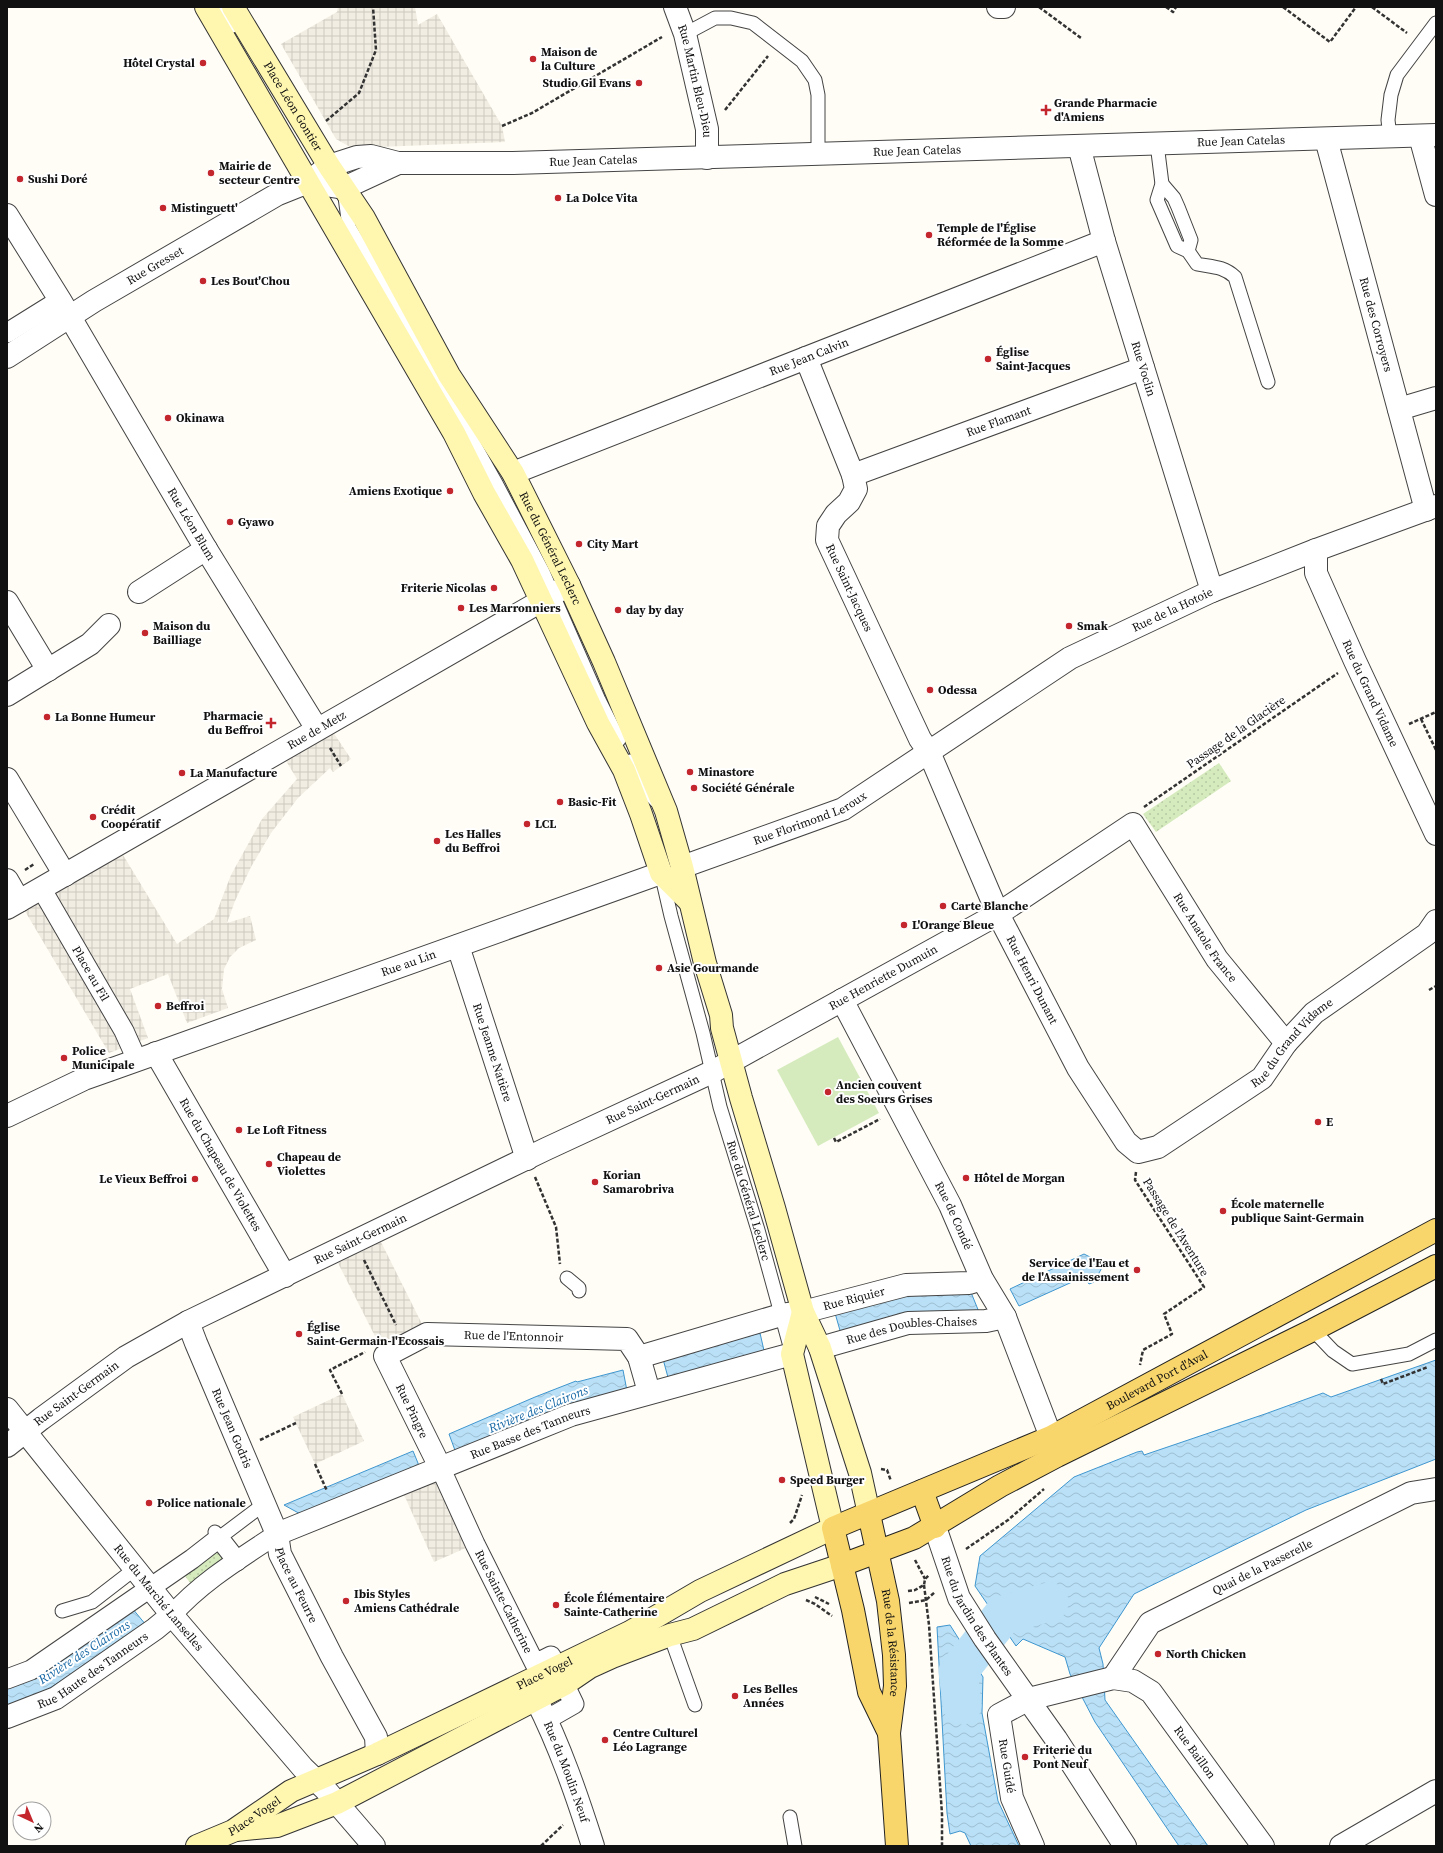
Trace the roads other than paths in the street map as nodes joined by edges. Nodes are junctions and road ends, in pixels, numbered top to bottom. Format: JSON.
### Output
{"nodes":[{"id":1,"x":206,"y":7,"type":"edge"},
{"id":2,"x":221,"y":7,"type":"edge"},
{"id":3,"x":234,"y":7,"type":"edge"},
{"id":4,"x":998,"y":7,"type":"edge"},
{"id":5,"x":1004,"y":7,"type":"edge"},
{"id":6,"x":680,"y":22,"type":"edge"},
{"id":7,"x":1436,"y":23,"type":"edge"},
{"id":8,"x":257,"y":46,"type":"junction"},
{"id":9,"x":1428,"y":136,"type":"edge"},
{"id":10,"x":1390,"y":137,"type":"junction"},
{"id":11,"x":1326,"y":139,"type":"junction"},
{"id":12,"x":1157,"y":144,"type":"junction"},
{"id":13,"x":1079,"y":146,"type":"junction"},
{"id":14,"x":818,"y":154,"type":"junction"},
{"id":15,"x":707,"y":158,"type":"junction"},
{"id":16,"x":398,"y":163,"type":"junction"},
{"id":17,"x":329,"y":166,"type":"junction"},
{"id":18,"x":308,"y":182,"type":"junction"},
{"id":19,"x":344,"y":188,"type":"junction"},
{"id":20,"x":1436,"y":195,"type":"edge"},
{"id":21,"x":7,"y":215,"type":"edge"},
{"id":22,"x":364,"y":218,"type":"joint"},
{"id":23,"x":339,"y":234,"type":"joint"},
{"id":24,"x":1104,"y":241,"type":"junction"},
{"id":25,"x":64,"y":308,"type":"junction"},
{"id":26,"x":7,"y":333,"type":"edge"},
{"id":27,"x":7,"y":356,"type":"edge"},
{"id":28,"x":806,"y":358,"type":"junction"},
{"id":29,"x":1143,"y":368,"type":"junction"},
{"id":30,"x":1268,"y":382,"type":"dead end"},
{"id":31,"x":1436,"y":398,"type":"edge"},
{"id":32,"x":1399,"y":409,"type":"junction"},
{"id":33,"x":513,"y":474,"type":"junction"},
{"id":34,"x":853,"y":475,"type":"junction"},
{"id":35,"x":1431,"y":508,"type":"edge"},
{"id":36,"x":206,"y":549,"type":"junction"},
{"id":37,"x":1316,"y":550,"type":"junction"},
{"id":38,"x":1212,"y":590,"type":"junction"},
{"id":39,"x":139,"y":592,"type":"dead end"},
{"id":40,"x":554,"y":593,"type":"junction"},
{"id":41,"x":7,"y":602,"type":"edge"},
{"id":42,"x":108,"y":625,"type":"dead end"},
{"id":43,"x":48,"y":670,"type":"junction"},
{"id":44,"x":7,"y":695,"type":"edge"},
{"id":45,"x":317,"y":729,"type":"junction"},
{"id":46,"x":929,"y":752,"type":"junction"},
{"id":47,"x":7,"y":779,"type":"edge"},
{"id":48,"x":1133,"y":824,"type":"joint"},
{"id":49,"x":1436,"y":834,"type":"edge"},
{"id":50,"x":682,"y":867,"type":"junction"},
{"id":51,"x":661,"y":873,"type":"junction"},
{"id":52,"x":64,"y":875,"type":"junction"},
{"id":53,"x":7,"y":880,"type":"edge"},
{"id":54,"x":41,"y":888,"type":"junction"},
{"id":55,"x":689,"y":901,"type":"junction"},
{"id":56,"x":13,"y":905,"type":"edge"},
{"id":57,"x":998,"y":914,"type":"junction"},
{"id":58,"x":1436,"y":920,"type":"edge"},
{"id":59,"x":458,"y":946,"type":"junction"},
{"id":60,"x":842,"y":1000,"type":"junction"},
{"id":61,"x":1286,"y":1043,"type":"junction"},
{"id":62,"x":146,"y":1056,"type":"junction"},
{"id":63,"x":731,"y":1061,"type":"junction"},
{"id":64,"x":712,"y":1072,"type":"junction"},
{"id":65,"x":7,"y":1116,"type":"edge"},
{"id":66,"x":1138,"y":1152,"type":"joint"},
{"id":67,"x":527,"y":1159,"type":"junction"},
{"id":68,"x":1434,"y":1227,"type":"edge"},
{"id":69,"x":1436,"y":1266,"type":"edge"},
{"id":70,"x":285,"y":1276,"type":"junction"},
{"id":71,"x":567,"y":1278,"type":"dead end"},
{"id":72,"x":982,"y":1279,"type":"junction"},
{"id":73,"x":579,"y":1291,"type":"dead end"},
{"id":74,"x":803,"y":1312,"type":"junction"},
{"id":75,"x":781,"y":1315,"type":"junction"},
{"id":76,"x":188,"y":1322,"type":"junction"},
{"id":77,"x":1007,"y":1322,"type":"junction"},
{"id":78,"x":1313,"y":1330,"type":"junction"},
{"id":79,"x":1436,"y":1340,"type":"edge"},
{"id":80,"x":820,"y":1348,"type":"junction"},
{"id":81,"x":377,"y":1353,"type":"joint"},
{"id":82,"x":792,"y":1354,"type":"junction"},
{"id":83,"x":639,"y":1357,"type":"junction"},
{"id":84,"x":649,"y":1392,"type":"junction"},
{"id":85,"x":7,"y":1410,"type":"edge"},
{"id":86,"x":24,"y":1431,"type":"junction"},
{"id":87,"x":1051,"y":1437,"type":"junction"},
{"id":88,"x":7,"y":1446,"type":"edge"},
{"id":89,"x":440,"y":1467,"type":"junction"},
{"id":90,"x":1436,"y":1489,"type":"edge"},
{"id":91,"x":922,"y":1492,"type":"junction"},
{"id":92,"x":264,"y":1504,"type":"junction"},
{"id":93,"x":869,"y":1514,"type":"junction"},
{"id":94,"x":935,"y":1527,"type":"junction"},
{"id":95,"x":834,"y":1528,"type":"junction"},
{"id":96,"x":277,"y":1534,"type":"junction"},
{"id":97,"x":217,"y":1535,"type":"junction"},
{"id":98,"x":877,"y":1553,"type":"junction"},
{"id":99,"x":237,"y":1561,"type":"junction"},
{"id":100,"x":842,"y":1565,"type":"junction"},
{"id":101,"x":136,"y":1568,"type":"junction"},
{"id":102,"x":151,"y":1588,"type":"junction"},
{"id":103,"x":62,"y":1610,"type":"dead end"},
{"id":104,"x":172,"y":1615,"type":"junction"},
{"id":105,"x":670,"y":1635,"type":"junction"},
{"id":106,"x":560,"y":1676,"type":"junction"},
{"id":107,"x":1113,"y":1678,"type":"junction"},
{"id":108,"x":7,"y":1679,"type":"edge"},
{"id":109,"x":536,"y":1699,"type":"junction"},
{"id":110,"x":1029,"y":1699,"type":"junction"},
{"id":111,"x":695,"y":1705,"type":"dead end"},
{"id":112,"x":7,"y":1717,"type":"edge"},
{"id":113,"x":546,"y":1720,"type":"junction"},
{"id":114,"x":889,"y":1733,"type":"junction"},
{"id":115,"x":377,"y":1754,"type":"junction"},
{"id":116,"x":316,"y":1780,"type":"junction"},
{"id":117,"x":1436,"y":1791,"type":"edge"},
{"id":118,"x":337,"y":1802,"type":"junction"},
{"id":119,"x":790,"y":1817,"type":"dead end"},
{"id":120,"x":232,"y":1831,"type":"junction"},
{"id":121,"x":197,"y":1846,"type":"edge"},
{"id":122,"x":374,"y":1846,"type":"edge"},
{"id":123,"x":593,"y":1846,"type":"edge"},
{"id":124,"x":795,"y":1846,"type":"edge"},
{"id":125,"x":897,"y":1846,"type":"edge"},
{"id":126,"x":1033,"y":1846,"type":"edge"},
{"id":127,"x":1125,"y":1846,"type":"edge"},
{"id":128,"x":1263,"y":1846,"type":"edge"},
{"id":129,"x":1341,"y":1846,"type":"edge"}],
"edges":[{"from":1,"to":18,"type":"main road","name":"Place Léon Gontier"},
{"from":2,"to":8,"type":"lane"},
{"from":3,"to":8,"type":"main road","name":"Place Léon Gontier"},
{"from":4,"to":5,"type":"street"},
{"from":6,"to":14,"type":"lane"},
{"from":6,"to":15,"type":"street","name":"Rue Martin Bleu-Dieu"},
{"from":7,"to":10,"type":"lane"},
{"from":8,"to":17,"type":"main road","name":"Place Léon Gontier"},
{"from":9,"to":10,"type":"street","name":"Rue Jean Catelas"},
{"from":9,"to":20,"type":"street"},
{"from":10,"to":11,"type":"street","name":"Rue Jean Catelas"},
{"from":11,"to":12,"type":"street","name":"Rue Jean Catelas"},
{"from":11,"to":32,"type":"street","name":"Rue des Corroyers"},
{"from":12,"to":13,"type":"street","name":"Rue Jean Catelas"},
{"from":12,"to":30,"type":"lane"},
{"from":13,"to":14,"type":"street","name":"Rue Jean Catelas"},
{"from":13,"to":24,"type":"street","name":"Rue Voclin"},
{"from":14,"to":15,"type":"street","name":"Rue Jean Catelas"},
{"from":15,"to":16,"type":"street","name":"Rue Jean Catelas"},
{"from":16,"to":17,"type":"street"},
{"from":16,"to":19,"type":"street"},
{"from":17,"to":18,"type":"street","name":"Rue Gresset"},
{"from":17,"to":19,"type":"main road","name":"Place Léon Gontier"},
{"from":18,"to":19,"type":"street"},
{"from":18,"to":23,"type":"main road","name":"Place Léon Gontier"},
{"from":18,"to":25,"type":"street","name":"Rue Gresset"},
{"from":19,"to":22,"type":"main road","name":"Place Léon Gontier"},
{"from":19,"to":40,"type":"lane"},
{"from":21,"to":25,"type":"street","name":"Rue Léon Blum"},
{"from":22,"to":33,"type":"main road","name":"Rue du Général Leclerc"},
{"from":23,"to":40,"type":"main road","name":"Rue du Général Leclerc"},
{"from":24,"to":28,"type":"street","name":"Rue Jean Calvin"},
{"from":24,"to":29,"type":"street","name":"Rue Voclin"},
{"from":25,"to":26,"type":"street","name":"Rue Gresset"},
{"from":25,"to":27,"type":"street","name":"Rue Gresset"},
{"from":25,"to":36,"type":"street","name":"Rue Léon Blum"},
{"from":28,"to":33,"type":"street","name":"Rue Jean Calvin"},
{"from":28,"to":34,"type":"street","name":"Rue Saint-Jacques"},
{"from":29,"to":34,"type":"street","name":"Rue Flamant"},
{"from":29,"to":38,"type":"street","name":"Rue Voclin"},
{"from":31,"to":32,"type":"street"},
{"from":32,"to":35,"type":"street","name":"Rue des Corroyers"},
{"from":33,"to":40,"type":"main road","name":"Rue du Général Leclerc"},
{"from":34,"to":46,"type":"street","name":"Rue Saint-Jacques"},
{"from":35,"to":37,"type":"street","name":"Rue de la Hotoie"},
{"from":36,"to":39,"type":"street"},
{"from":36,"to":45,"type":"street","name":"Rue Léon Blum"},
{"from":37,"to":38,"type":"street","name":"Rue de la Hotoie"},
{"from":37,"to":49,"type":"street","name":"Rue du Grand Vidame"},
{"from":38,"to":46,"type":"street","name":"Rue de la Hotoie"},
{"from":40,"to":45,"type":"street","name":"Rue de Metz"},
{"from":40,"to":50,"type":"main road","name":"Rue du Général Leclerc"},
{"from":40,"to":51,"type":"main road","name":"Rue du Général Leclerc"},
{"from":41,"to":43,"type":"street"},
{"from":42,"to":43,"type":"street"},
{"from":43,"to":44,"type":"street"},
{"from":45,"to":52,"type":"street","name":"Rue de Metz"},
{"from":46,"to":50,"type":"street","name":"Rue Florimond Leroux"},
{"from":46,"to":57,"type":"street","name":"Rue Henri Dunant"},
{"from":47,"to":52,"type":"street"},
{"from":48,"to":57,"type":"street","name":"Rue Henriette Dumuin"},
{"from":48,"to":61,"type":"street","name":"Rue Anatole France"},
{"from":50,"to":51,"type":"main road"},
{"from":50,"to":55,"type":"main road","name":"Rue du Général Leclerc"},
{"from":51,"to":55,"type":"main road","name":"Rue du Général Leclerc"},
{"from":51,"to":59,"type":"street","name":"Rue au Lin"},
{"from":51,"to":64,"type":"lane","name":"Rue du Général Leclerc"},
{"from":52,"to":54,"type":"street","name":"Rue de Metz"},
{"from":53,"to":56,"type":"street"},
{"from":54,"to":56,"type":"street","name":"Rue de Metz"},
{"from":54,"to":62,"type":"street","name":"Place au Fil"},
{"from":55,"to":63,"type":"main road","name":"Rue du Général Leclerc"},
{"from":57,"to":60,"type":"street","name":"Rue Henriette Dumuin"},
{"from":57,"to":66,"type":"street","name":"Rue Henri Dunant"},
{"from":58,"to":61,"type":"street","name":"Rue du Grand Vidame"},
{"from":59,"to":62,"type":"street","name":"Rue au Lin"},
{"from":59,"to":67,"type":"street","name":"Rue Jeanne Natière"},
{"from":60,"to":63,"type":"street","name":"Rue Henriette Dumuin"},
{"from":60,"to":72,"type":"street","name":"Rue de Condé"},
{"from":61,"to":66,"type":"street","name":"Rue du Grand Vidame"},
{"from":62,"to":65,"type":"street","name":"Rue au Lin"},
{"from":62,"to":70,"type":"street","name":"Rue du Chapeau de Violettes"},
{"from":63,"to":64,"type":"street","name":"Rue Henriette Dumuin"},
{"from":63,"to":74,"type":"main road","name":"Rue du Général Leclerc"},
{"from":64,"to":67,"type":"street","name":"Rue Saint-Germain"},
{"from":64,"to":75,"type":"lane","name":"Rue du Général Leclerc"},
{"from":67,"to":70,"type":"street","name":"Rue Saint-Germain"},
{"from":68,"to":87,"type":"main road","name":"Boulevard Port d'Aval"},
{"from":69,"to":78,"type":"main road","name":"Boulevard Port d'Aval"},
{"from":70,"to":76,"type":"street","name":"Rue Saint-Germain"},
{"from":71,"to":73,"type":"lane"},
{"from":72,"to":74,"type":"street","name":"Rue Riquier"},
{"from":72,"to":77,"type":"street","name":"Rue de Condé"},
{"from":74,"to":75,"type":"street","name":"Rue Riquier"},
{"from":74,"to":80,"type":"main road","name":"Rue du Général Leclerc"},
{"from":74,"to":82,"type":"main road"},
{"from":75,"to":82,"type":"lane","name":"Rue du Général Leclerc"},
{"from":75,"to":83,"type":"street"},
{"from":76,"to":86,"type":"street","name":"Rue Saint-Germain"},
{"from":76,"to":92,"type":"street","name":"Rue Jean Godris"},
{"from":77,"to":80,"type":"street","name":"Rue des Doubles-Chaises"},
{"from":77,"to":87,"type":"street","name":"Rue de Condé"},
{"from":78,"to":79,"type":"lane"},
{"from":78,"to":94,"type":"main road","name":"Boulevard Port d'Aval"},
{"from":80,"to":82,"type":"main road"},
{"from":80,"to":93,"type":"main road","name":"Rue du Général Leclerc"},
{"from":81,"to":83,"type":"street","name":"Rue de l'Entonnoir"},
{"from":81,"to":89,"type":"street","name":"Rue Pingre"},
{"from":82,"to":84,"type":"street","name":"Rue Basse des Tanneurs"},
{"from":82,"to":95,"type":"main road","name":"Rue du Général Leclerc"},
{"from":83,"to":84,"type":"street"},
{"from":84,"to":89,"type":"street","name":"Rue Basse des Tanneurs"},
{"from":85,"to":86,"type":"street","name":"Rue du Marché Lanselles"},
{"from":86,"to":88,"type":"street","name":"Rue Saint-Germain"},
{"from":86,"to":101,"type":"street","name":"Rue du Marché Lanselles"},
{"from":87,"to":91,"type":"main road","name":"Boulevard Port d'Aval"},
{"from":89,"to":96,"type":"street","name":"Rue Basse des Tanneurs"},
{"from":89,"to":106,"type":"street","name":"Rue Sainte-Catherine"},
{"from":90,"to":107,"type":"street","name":"Quai de la Passerelle"},
{"from":91,"to":93,"type":"main road","name":"Boulevard Port d'Aval"},
{"from":91,"to":94,"type":"main road"},
{"from":92,"to":96,"type":"street","name":"Rue Jean Godris"},
{"from":92,"to":97,"type":"lane"},
{"from":93,"to":95,"type":"main road","name":"Boulevard Port d'Aval"},
{"from":93,"to":98,"type":"main road","name":"Rue de la Résistance"},
{"from":94,"to":98,"type":"main road","name":"Boulevard Port d'Aval"},
{"from":94,"to":110,"type":"street","name":"Rue du Jardin des Plantes"},
{"from":95,"to":100,"type":"main road","name":"Rue de la Résistance"},
{"from":95,"to":106,"type":"main road","name":"Place Vogel"},
{"from":96,"to":99,"type":"street","name":"Place au Feurre"},
{"from":96,"to":115,"type":"street","name":"Place au Feurre"},
{"from":97,"to":99,"type":"street"},
{"from":97,"to":102,"type":"street"},
{"from":98,"to":100,"type":"main road","name":"Boulevard Port d'Aval"},
{"from":98,"to":114,"type":"main road","name":"Rue de la Résistance"},
{"from":99,"to":104,"type":"street","name":"Place au Feurre"},
{"from":100,"to":105,"type":"main road","name":"Place Vogel"},
{"from":100,"to":114,"type":"main road","name":"Rue de la Résistance"},
{"from":101,"to":102,"type":"street","name":"Rue du Marché Lanselles"},
{"from":101,"to":103,"type":"lane"},
{"from":102,"to":104,"type":"street","name":"Rue du Marché Lanselles"},
{"from":102,"to":108,"type":"street"},
{"from":104,"to":112,"type":"street","name":"Rue Haute des Tanneurs"},
{"from":104,"to":116,"type":"street","name":"Rue du Marché Lanselles"},
{"from":105,"to":106,"type":"main road","name":"Place Vogel"},
{"from":105,"to":111,"type":"lane"},
{"from":106,"to":109,"type":"main road","name":"Place Vogel"},
{"from":106,"to":113,"type":"street"},
{"from":106,"to":115,"type":"main road","name":"Place Vogel"},
{"from":107,"to":110,"type":"street"},
{"from":107,"to":128,"type":"street","name":"Rue Baillon"},
{"from":109,"to":113,"type":"street","name":"Rue du Moulin Neuf"},
{"from":109,"to":118,"type":"main road","name":"Place Vogel"},
{"from":110,"to":126,"type":"street","name":"Rue Guidé"},
{"from":110,"to":127,"type":"street","name":"Rue du Jardin des Plantes"},
{"from":113,"to":123,"type":"street","name":"Rue du Moulin Neuf"},
{"from":114,"to":125,"type":"main road","name":"Rue de la Résistance"},
{"from":115,"to":116,"type":"main road","name":"Place Vogel"},
{"from":116,"to":118,"type":"street","name":"Rue du Marché Lanselles"},
{"from":116,"to":120,"type":"main road","name":"Place Vogel"},
{"from":117,"to":129,"type":"street"},
{"from":118,"to":120,"type":"main road","name":"Place Vogel"},
{"from":118,"to":122,"type":"street","name":"Rue du Marché Lanselles"},
{"from":119,"to":124,"type":"lane"},
{"from":120,"to":121,"type":"main road"}]}
